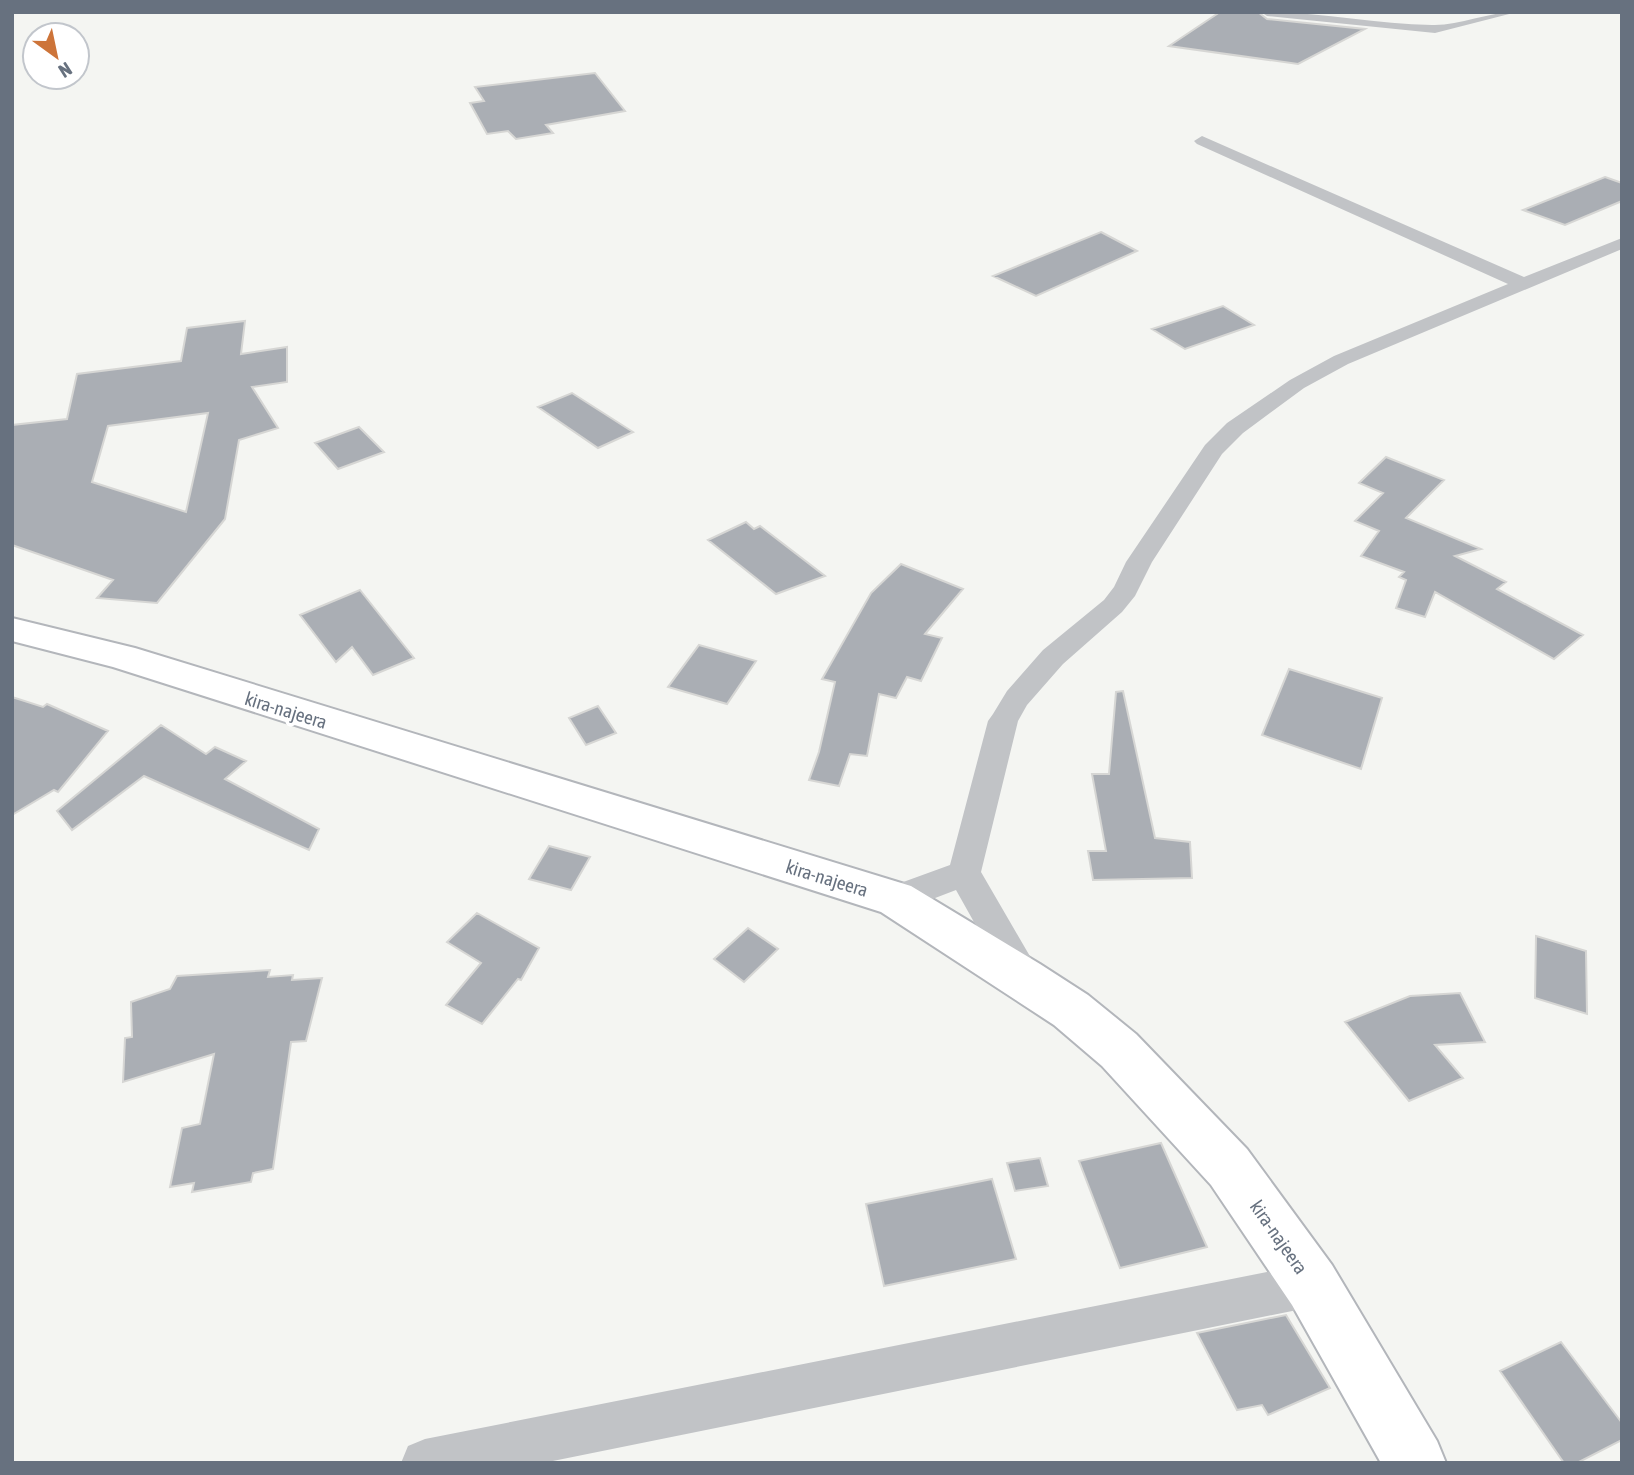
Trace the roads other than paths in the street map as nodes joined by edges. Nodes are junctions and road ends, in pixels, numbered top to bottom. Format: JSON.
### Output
{"nodes":[{"id":1,"x":1267,"y":12,"type":"edge"},
{"id":2,"x":1511,"y":12,"type":"edge"},
{"id":3,"x":1202,"y":141,"type":"dead end"},
{"id":4,"x":1622,"y":243,"type":"edge"},
{"id":5,"x":1522,"y":283,"type":"junction"},
{"id":6,"x":12,"y":629,"type":"edge"},
{"id":7,"x":964,"y":873,"type":"junction"},
{"id":8,"x":896,"y":899,"type":"junction"},
{"id":9,"x":1024,"y":978,"type":"junction"},
{"id":10,"x":1312,"y":1285,"type":"junction"},
{"id":11,"x":425,"y":1463,"type":"edge"},
{"id":12,"x":1415,"y":1463,"type":"edge"}],
"edges":[{"from":1,"to":2,"type":"street"},
{"from":3,"to":5,"type":"street"},
{"from":4,"to":5,"type":"street"},
{"from":5,"to":7,"type":"street"},
{"from":6,"to":8,"type":"street","name":"kira-najeera"},
{"from":7,"to":8,"type":"street"},
{"from":7,"to":9,"type":"street"},
{"from":8,"to":9,"type":"street","name":"kira-najeera"},
{"from":9,"to":10,"type":"street","name":"kira-najeera"},
{"from":10,"to":11,"type":"street"},
{"from":10,"to":12,"type":"street","name":"kira-najeera"}]}
